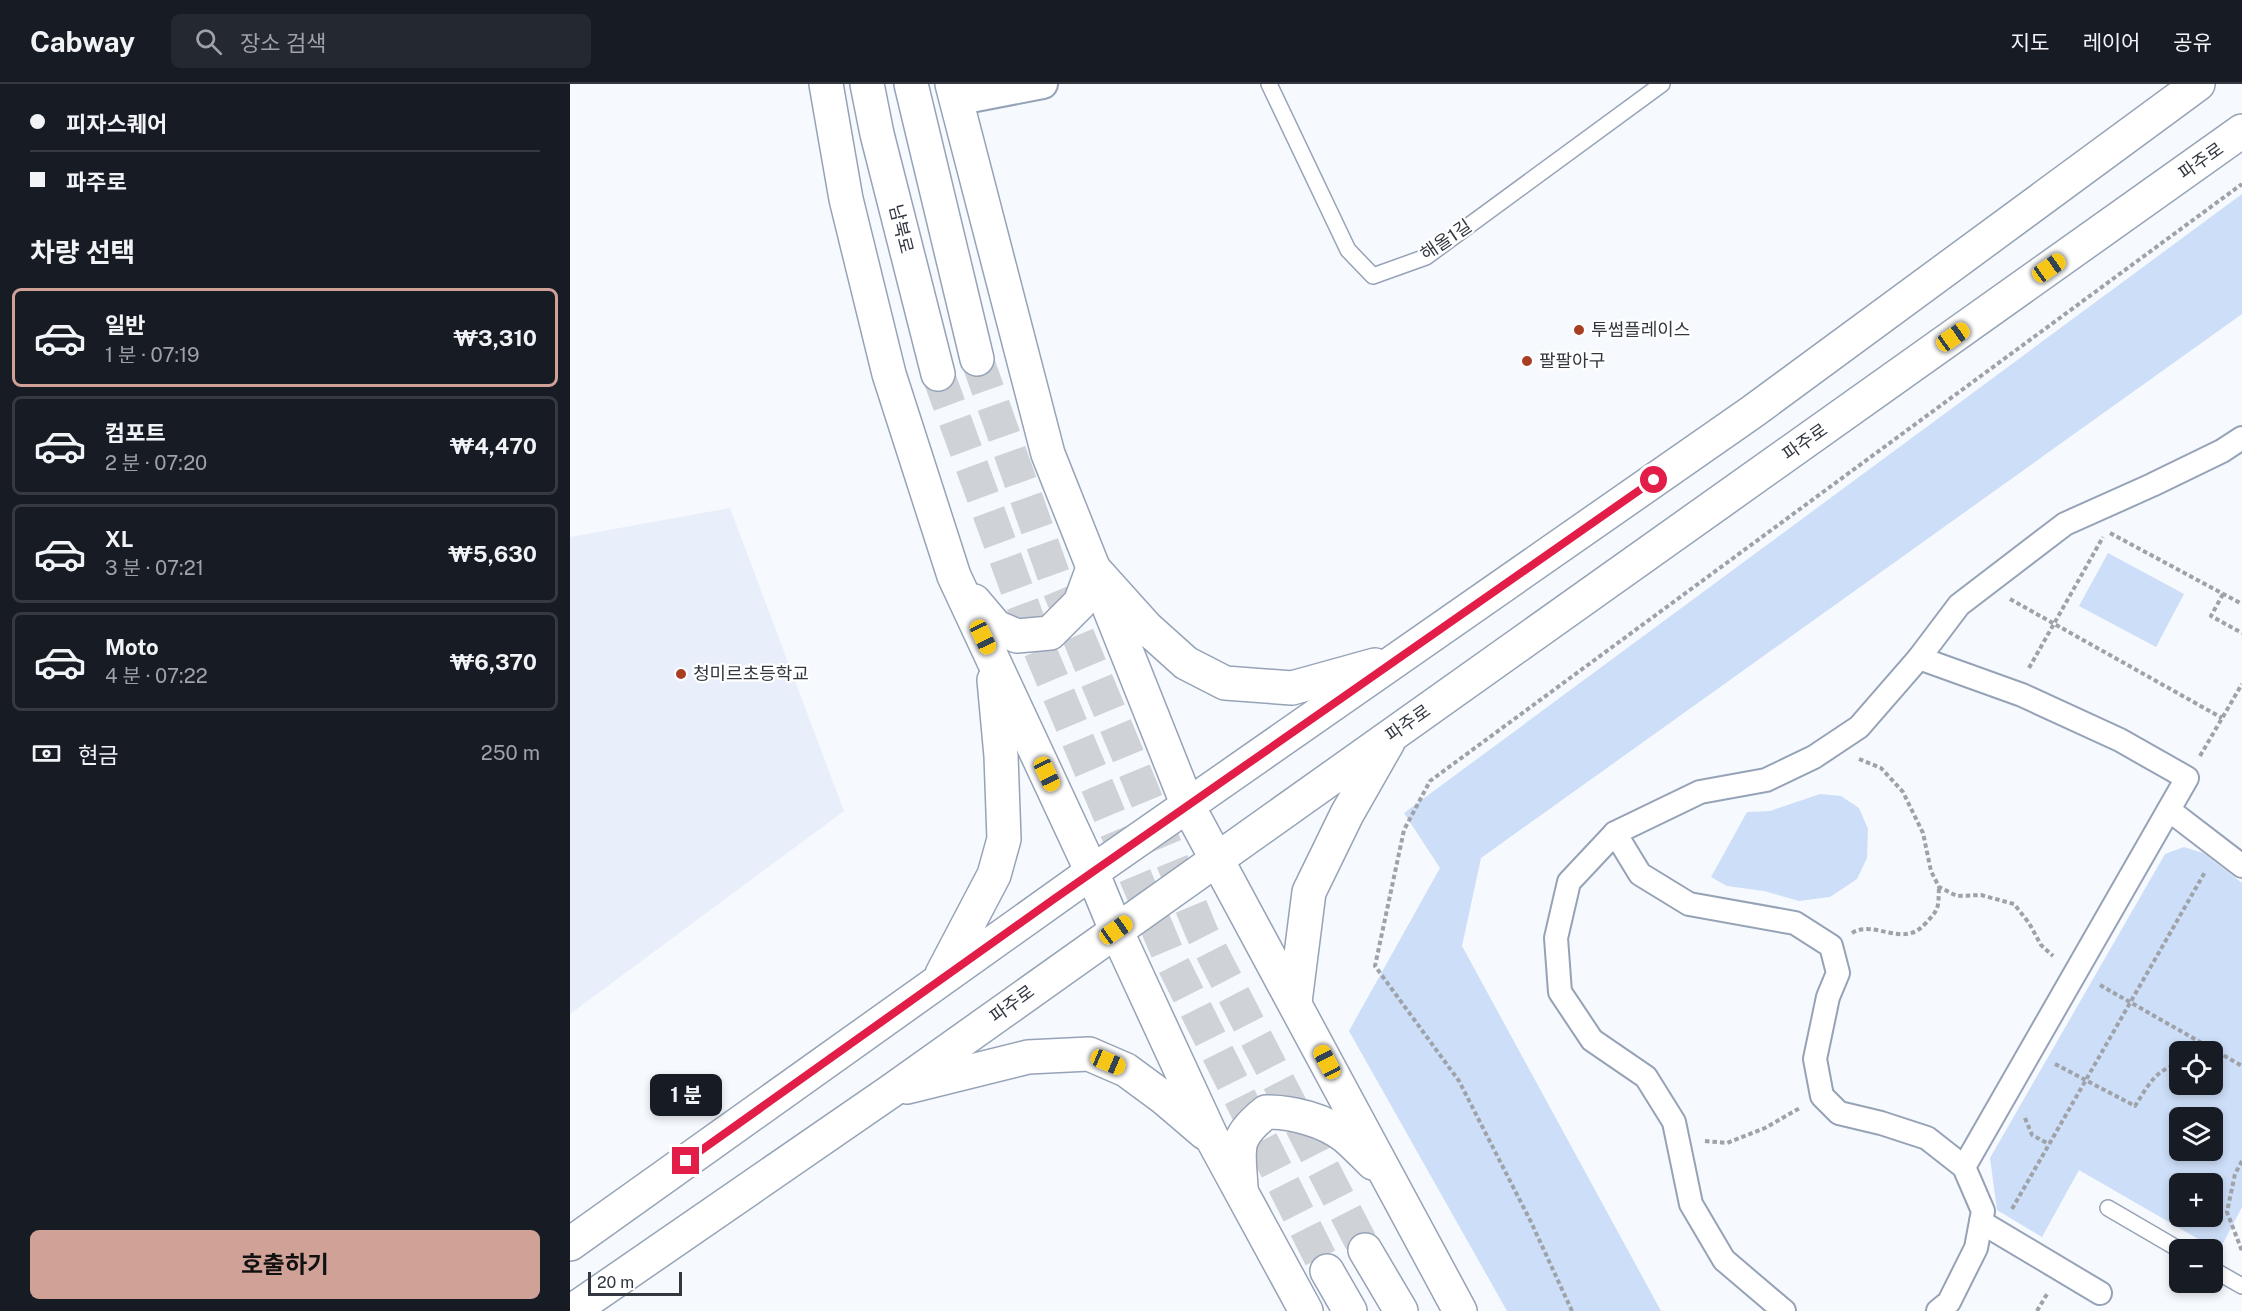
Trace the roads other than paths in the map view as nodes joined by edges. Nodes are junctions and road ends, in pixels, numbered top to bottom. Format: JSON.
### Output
{"nodes":[{"id":1,"x":826,"y":84,"type":"edge"},
{"id":2,"x":867,"y":84,"type":"edge"},
{"id":3,"x":911,"y":84,"type":"edge"},
{"id":4,"x":1043,"y":84,"type":"edge"},
{"id":5,"x":1269,"y":84,"type":"edge"},
{"id":6,"x":1662,"y":84,"type":"edge"},
{"id":7,"x":2198,"y":84,"type":"edge"},
{"id":8,"x":953,"y":93,"type":"edge"},
{"id":9,"x":2242,"y":132,"type":"edge"},
{"id":10,"x":977,"y":359,"type":"tunnel mouth"},
{"id":11,"x":938,"y":374,"type":"tunnel mouth"},
{"id":12,"x":2242,"y":438,"type":"edge"},
{"id":13,"x":1093,"y":568,"type":"junction"},
{"id":14,"x":954,"y":576,"type":"junction"},
{"id":15,"x":992,"y":657,"type":"junction"},
{"id":16,"x":1919,"y":658,"type":"junction"},
{"id":17,"x":1399,"y":659,"type":"junction"},
{"id":18,"x":1393,"y":734,"type":"junction"},
{"id":19,"x":1188,"y":806,"type":"junction"},
{"id":20,"x":2169,"y":810,"type":"junction"},
{"id":21,"x":1615,"y":833,"type":"junction"},
{"id":22,"x":1218,"y":858,"type":"junction"},
{"id":23,"x":2242,"y":866,"type":"edge"},
{"id":24,"x":1092,"y":872,"type":"junction"},
{"id":25,"x":1116,"y":930,"type":"junction"},
{"id":26,"x":939,"y":980,"type":"junction"},
{"id":27,"x":1295,"y":1002,"type":"junction"},
{"id":28,"x":891,"y":1091,"type":"junction"},
{"id":29,"x":1213,"y":1140,"type":"junction"},
{"id":30,"x":1964,"y":1167,"type":"junction"},
{"id":31,"x":1391,"y":1181,"type":"junction"},
{"id":32,"x":1241,"y":1195,"type":"junction"},
{"id":33,"x":2108,"y":1208,"type":"dead end"},
{"id":34,"x":1990,"y":1227,"type":"junction"},
{"id":35,"x":2169,"y":1244,"type":"edge"},
{"id":36,"x":570,"y":1245,"type":"edge"},
{"id":37,"x":1365,"y":1250,"type":"tunnel mouth"},
{"id":38,"x":1327,"y":1271,"type":"tunnel mouth"},
{"id":39,"x":2223,"y":1275,"type":"edge"},
{"id":40,"x":2242,"y":1286,"type":"edge"},
{"id":41,"x":2100,"y":1293,"type":"dead end"},
{"id":42,"x":572,"y":1311,"type":"edge"},
{"id":43,"x":1306,"y":1311,"type":"edge"},
{"id":44,"x":1350,"y":1311,"type":"edge"},
{"id":45,"x":1401,"y":1311,"type":"edge"},
{"id":46,"x":1460,"y":1311,"type":"edge"},
{"id":47,"x":1785,"y":1311,"type":"edge"},
{"id":48,"x":1938,"y":1311,"type":"edge"}],
"edges":[{"from":1,"to":14,"type":"main road"},
{"from":2,"to":11,"type":"main road","name":"남북로"},
{"from":3,"to":10,"type":"main road"},
{"from":4,"to":8,"type":"street"},
{"from":5,"to":6,"type":"lane","name":"해올1길"},
{"from":7,"to":17,"type":"main road"},
{"from":8,"to":13,"type":"main road"},
{"from":9,"to":18,"type":"main road","name":"파주로"},
{"from":12,"to":16,"type":"street"},
{"from":13,"to":14,"type":"main road"},
{"from":13,"to":17,"type":"main road"},
{"from":13,"to":19,"type":"main road"},
{"from":14,"to":15,"type":"main road"},
{"from":15,"to":24,"type":"main road"},
{"from":15,"to":26,"type":"main road"},
{"from":16,"to":20,"type":"street"},
{"from":16,"to":21,"type":"street"},
{"from":17,"to":19,"type":"main road"},
{"from":18,"to":22,"type":"main road","name":"파주로"},
{"from":18,"to":27,"type":"main road"},
{"from":19,"to":22,"type":"main road"},
{"from":19,"to":24,"type":"main road"},
{"from":20,"to":23,"type":"street"},
{"from":20,"to":30,"type":"street"},
{"from":21,"to":30,"type":"street"},
{"from":21,"to":47,"type":"street"},
{"from":22,"to":25,"type":"main road","name":"파주로"},
{"from":22,"to":27,"type":"main road"},
{"from":24,"to":25,"type":"main road"},
{"from":24,"to":26,"type":"main road"},
{"from":25,"to":28,"type":"main road","name":"파주로"},
{"from":25,"to":29,"type":"main road"},
{"from":26,"to":36,"type":"main road"},
{"from":27,"to":31,"type":"main road"},
{"from":28,"to":29,"type":"main road"},
{"from":28,"to":42,"type":"main road","name":"파주로"},
{"from":29,"to":32,"type":"main road"},
{"from":30,"to":34,"type":"street"},
{"from":31,"to":32,"type":"main road"},
{"from":31,"to":46,"type":"main road"},
{"from":32,"to":43,"type":"main road"},
{"from":33,"to":35,"type":"lane"},
{"from":34,"to":41,"type":"street"},
{"from":34,"to":48,"type":"street"},
{"from":37,"to":45,"type":"main road"},
{"from":38,"to":44,"type":"main road"},
{"from":39,"to":40,"type":"lane"}]}
